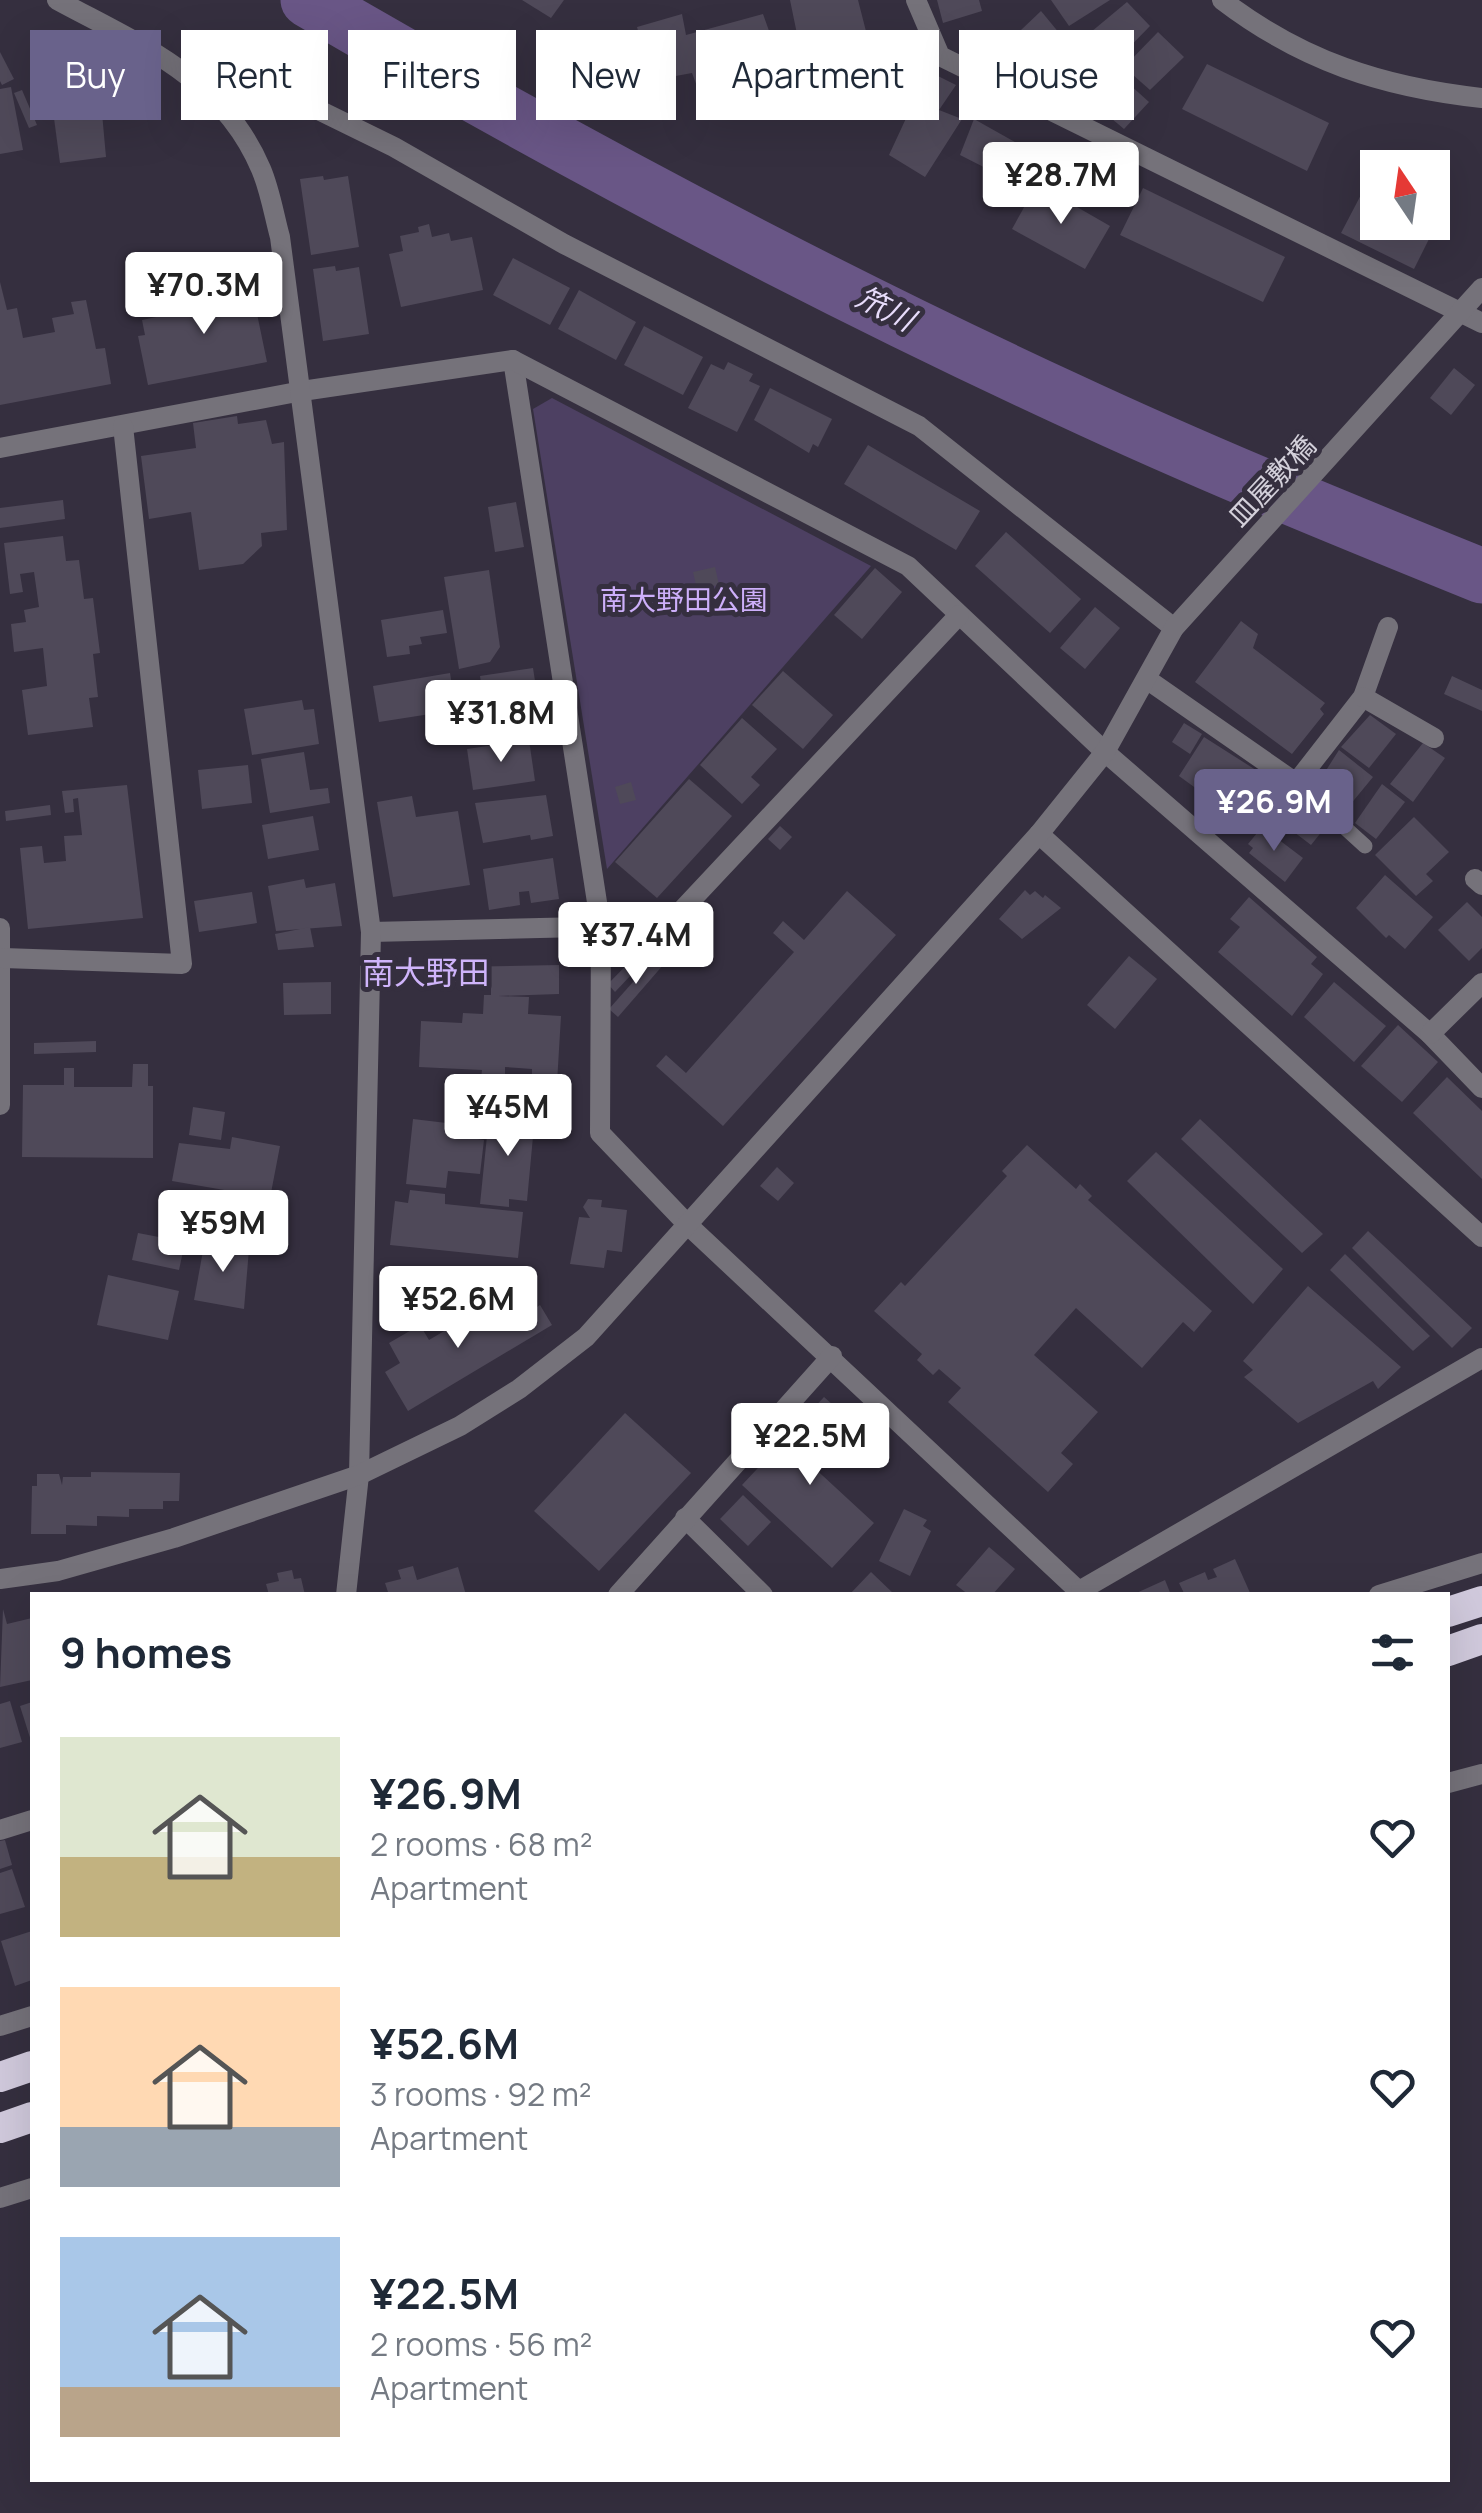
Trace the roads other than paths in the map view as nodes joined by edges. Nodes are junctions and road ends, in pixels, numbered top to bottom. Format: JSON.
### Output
{"nodes":[{"id":1,"x":57,"y":0,"type":"edge"},
{"id":2,"x":916,"y":0,"type":"edge"},
{"id":3,"x":1222,"y":0,"type":"edge"},
{"id":4,"x":181,"y":71,"type":"edge"},
{"id":5,"x":1482,"y":98,"type":"edge"},
{"id":6,"x":328,"y":115,"type":"edge"},
{"id":7,"x":232,"y":120,"type":"edge"},
{"id":8,"x":1482,"y":288,"type":"edge"},
{"id":9,"x":1461,"y":316,"type":"junction"},
{"id":10,"x":1482,"y":324,"type":"edge"},
{"id":11,"x":513,"y":360,"type":"junction"},
{"id":12,"x":302,"y":391,"type":"junction"},
{"id":13,"x":123,"y":426,"type":"junction"},
{"id":14,"x":0,"y":448,"type":"edge"},
{"id":15,"x":960,"y":614,"type":"junction"},
{"id":16,"x":1388,"y":627,"type":"dead end"},
{"id":17,"x":1174,"y":628,"type":"junction"},
{"id":18,"x":1148,"y":680,"type":"junction"},
{"id":19,"x":1363,"y":697,"type":"junction"},
{"id":20,"x":1434,"y":738,"type":"dead end"},
{"id":21,"x":1105,"y":752,"type":"junction"},
{"id":22,"x":1296,"y":783,"type":"junction"},
{"id":23,"x":1319,"y":804,"type":"joint"},
{"id":24,"x":1039,"y":834,"type":"junction"},
{"id":25,"x":1365,"y":846,"type":"dead end"},
{"id":26,"x":0,"y":928,"type":"edge"},
{"id":27,"x":601,"y":928,"type":"junction"},
{"id":28,"x":371,"y":932,"type":"junction"},
{"id":29,"x":3,"y":958,"type":"junction"},
{"id":30,"x":1482,"y":983,"type":"edge"},
{"id":31,"x":1430,"y":1034,"type":"junction"},
{"id":32,"x":1482,"y":1088,"type":"edge"},
{"id":33,"x":0,"y":1105,"type":"edge"},
{"id":34,"x":689,"y":1226,"type":"junction"},
{"id":35,"x":1482,"y":1237,"type":"edge"},
{"id":36,"x":832,"y":1356,"type":"junction"},
{"id":37,"x":1482,"y":1358,"type":"edge"},
{"id":38,"x":359,"y":1475,"type":"junction"},
{"id":39,"x":685,"y":1518,"type":"junction"},
{"id":40,"x":1482,"y":1563,"type":"edge"},
{"id":41,"x":0,"y":1579,"type":"edge"},
{"id":42,"x":346,"y":1592,"type":"edge"},
{"id":43,"x":621,"y":1592,"type":"edge"},
{"id":44,"x":760,"y":1592,"type":"edge"},
{"id":45,"x":1082,"y":1592,"type":"edge"},
{"id":46,"x":1389,"y":1592,"type":"edge"},
{"id":47,"x":1482,"y":1602,"type":"edge"},
{"id":48,"x":1450,"y":1611,"type":"edge"},
{"id":49,"x":1482,"y":1640,"type":"edge"},
{"id":50,"x":1450,"y":1650,"type":"edge"},
{"id":51,"x":1482,"y":1774,"type":"edge"},
{"id":52,"x":1450,"y":1782,"type":"edge"},
{"id":53,"x":30,"y":1821,"type":"edge"},
{"id":54,"x":0,"y":1830,"type":"edge"},
{"id":55,"x":30,"y":2017,"type":"edge"},
{"id":56,"x":0,"y":2026,"type":"edge"},
{"id":57,"x":30,"y":2067,"type":"edge"},
{"id":58,"x":0,"y":2076,"type":"edge"},
{"id":59,"x":30,"y":2118,"type":"edge"},
{"id":60,"x":0,"y":2128,"type":"edge"},
{"id":61,"x":30,"y":2189,"type":"edge"},
{"id":62,"x":0,"y":2198,"type":"edge"}],
"edges":[{"from":1,"to":4,"type":"street"},
{"from":2,"to":9,"type":"street"},
{"from":3,"to":5,"type":"street"},
{"from":6,"to":17,"type":"street"},
{"from":7,"to":12,"type":"street"},
{"from":8,"to":9,"type":"street","name":"皿屋敷橋"},
{"from":9,"to":10,"type":"street"},
{"from":9,"to":17,"type":"street","name":"皿屋敷橋"},
{"from":11,"to":12,"type":"street"},
{"from":11,"to":15,"type":"street"},
{"from":11,"to":27,"type":"street"},
{"from":12,"to":13,"type":"street"},
{"from":12,"to":28,"type":"street"},
{"from":13,"to":14,"type":"street"},
{"from":13,"to":29,"type":"street"},
{"from":15,"to":21,"type":"street"},
{"from":15,"to":27,"type":"street"},
{"from":16,"to":19,"type":"street"},
{"from":17,"to":18,"type":"street","name":"皿屋敷橋"},
{"from":18,"to":21,"type":"street","name":"皿屋敷橋"},
{"from":18,"to":22,"type":"street"},
{"from":19,"to":20,"type":"street"},
{"from":19,"to":22,"type":"street"},
{"from":21,"to":24,"type":"street","name":"皿屋敷橋"},
{"from":21,"to":31,"type":"street"},
{"from":22,"to":23,"type":"street"},
{"from":23,"to":25,"type":"lane"},
{"from":24,"to":34,"type":"street","name":"皿屋敷橋"},
{"from":24,"to":35,"type":"street"},
{"from":26,"to":29,"type":"street"},
{"from":27,"to":28,"type":"street"},
{"from":27,"to":34,"type":"street"},
{"from":28,"to":38,"type":"street"},
{"from":29,"to":33,"type":"street"},
{"from":30,"to":31,"type":"street"},
{"from":31,"to":32,"type":"street"},
{"from":34,"to":36,"type":"street"},
{"from":34,"to":38,"type":"street","name":"皿屋敷橋"},
{"from":36,"to":39,"type":"street"},
{"from":36,"to":45,"type":"street"},
{"from":37,"to":45,"type":"street"},
{"from":38,"to":41,"type":"street","name":"皿屋敷橋"},
{"from":38,"to":42,"type":"street"},
{"from":39,"to":43,"type":"street"},
{"from":39,"to":44,"type":"street"},
{"from":40,"to":46,"type":"street"},
{"from":47,"to":48,"type":"highway"},
{"from":49,"to":50,"type":"highway"},
{"from":51,"to":52,"type":"street"},
{"from":53,"to":54,"type":"street"},
{"from":55,"to":56,"type":"street"},
{"from":57,"to":58,"type":"highway"},
{"from":59,"to":60,"type":"highway"},
{"from":61,"to":62,"type":"street"}]}
